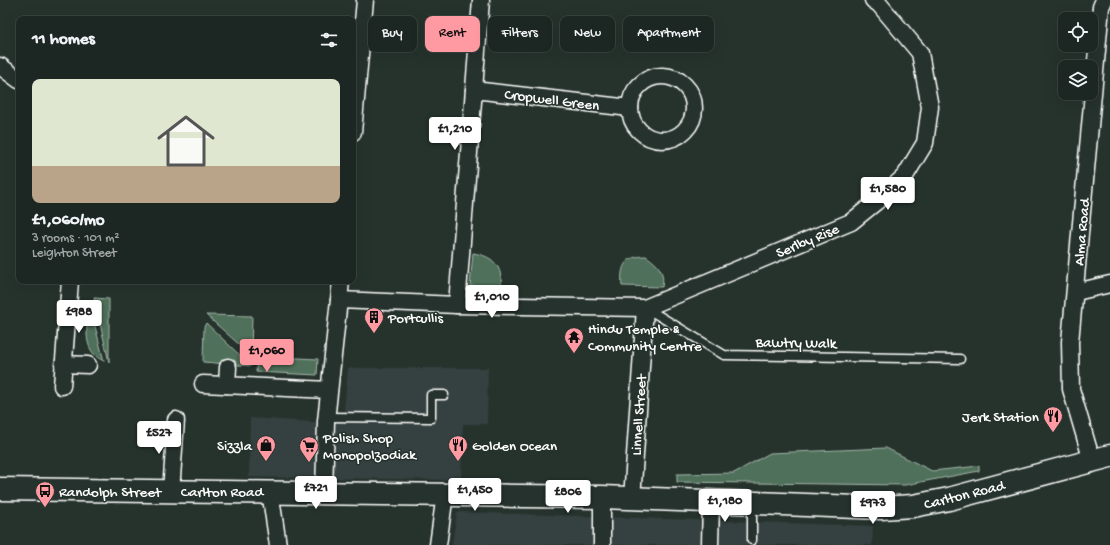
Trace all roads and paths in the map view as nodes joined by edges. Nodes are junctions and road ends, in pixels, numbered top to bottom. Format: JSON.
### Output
{"nodes":[{"id":1,"x":365,"y":0,"type":"edge"},
{"id":2,"x":481,"y":0,"type":"edge"},
{"id":3,"x":873,"y":0,"type":"edge"},
{"id":4,"x":1104,"y":0,"type":"edge"},
{"id":5,"x":0,"y":66,"type":"edge"},
{"id":6,"x":16,"y":78,"type":"edge"},
{"id":7,"x":474,"y":90,"type":"junction"},
{"id":8,"x":356,"y":99,"type":"edge"},
{"id":9,"x":630,"y":108,"type":"junction"},
{"id":10,"x":70,"y":284,"type":"edge"},
{"id":11,"x":341,"y":284,"type":"edge"},
{"id":12,"x":1110,"y":284,"type":"edge"},
{"id":13,"x":1076,"y":292,"type":"junction"},
{"id":14,"x":339,"y":300,"type":"junction"},
{"id":15,"x":457,"y":305,"type":"junction"},
{"id":16,"x":645,"y":308,"type":"junction"},
{"id":17,"x":960,"y":359,"type":"dead end"},
{"id":18,"x":63,"y":364,"type":"junction"},
{"id":19,"x":88,"y":365,"type":"dead end"},
{"id":20,"x":228,"y":367,"type":"dead end"},
{"id":21,"x":203,"y":384,"type":"dead end"},
{"id":22,"x":227,"y":385,"type":"junction"},
{"id":23,"x":62,"y":386,"type":"dead end"},
{"id":24,"x":329,"y":390,"type":"junction"},
{"id":25,"x":444,"y":395,"type":"dead end"},
{"id":26,"x":327,"y":416,"type":"junction"},
{"id":27,"x":176,"y":420,"type":"dead end"},
{"id":28,"x":1101,"y":459,"type":"edge"},
{"id":29,"x":0,"y":489,"type":"edge"},
{"id":30,"x":270,"y":491,"type":"junction"},
{"id":31,"x":171,"y":492,"type":"junction"},
{"id":32,"x":324,"y":493,"type":"junction"},
{"id":33,"x":445,"y":494,"type":"junction"},
{"id":34,"x":602,"y":497,"type":"junction"},
{"id":35,"x":632,"y":499,"type":"junction"},
{"id":36,"x":711,"y":502,"type":"junction"},
{"id":37,"x":752,"y":503,"type":"junction"},
{"id":38,"x":752,"y":540,"type":"dead end"},
{"id":39,"x":278,"y":545,"type":"edge"},
{"id":40,"x":438,"y":545,"type":"edge"},
{"id":41,"x":602,"y":545,"type":"edge"},
{"id":42,"x":710,"y":545,"type":"edge"}],
"edges":[{"from":1,"to":8,"type":"street"},
{"from":2,"to":7,"type":"street"},
{"from":3,"to":16,"type":"street","name":"Serlby Rise"},
{"from":4,"to":13,"type":"street","name":"Alma Road"},
{"from":5,"to":6,"type":"street"},
{"from":7,"to":9,"type":"street","name":"Cropwell Green"},
{"from":7,"to":15,"type":"street"},
{"from":9,"to":9,"type":"street"},
{"from":10,"to":18,"type":"street"},
{"from":11,"to":14,"type":"street"},
{"from":12,"to":13,"type":"street"},
{"from":13,"to":28,"type":"street","name":"Alma Road"},
{"from":14,"to":15,"type":"street"},
{"from":14,"to":24,"type":"street"},
{"from":15,"to":16,"type":"street"},
{"from":16,"to":17,"type":"lane","name":"Bawtry Walk"},
{"from":16,"to":35,"type":"street","name":"Linnell Street"},
{"from":18,"to":19,"type":"street"},
{"from":18,"to":23,"type":"street"},
{"from":20,"to":22,"type":"street"},
{"from":21,"to":22,"type":"street"},
{"from":22,"to":24,"type":"street"},
{"from":24,"to":26,"type":"street"},
{"from":25,"to":26,"type":"lane"},
{"from":26,"to":32,"type":"street"},
{"from":27,"to":31,"type":"street"},
{"from":28,"to":37,"type":"main road","name":"Carlton Road"},
{"from":29,"to":31,"type":"main road","name":"Carlton Road"},
{"from":30,"to":31,"type":"main road","name":"Carlton Road"},
{"from":30,"to":32,"type":"main road","name":"Carlton Road"},
{"from":30,"to":39,"type":"street"},
{"from":32,"to":33,"type":"main road","name":"Carlton Road"},
{"from":33,"to":34,"type":"main road","name":"Carlton Road"},
{"from":33,"to":40,"type":"street"},
{"from":34,"to":35,"type":"main road","name":"Carlton Road"},
{"from":34,"to":41,"type":"street"},
{"from":35,"to":36,"type":"main road","name":"Carlton Road"},
{"from":36,"to":37,"type":"main road","name":"Carlton Road"},
{"from":36,"to":42,"type":"street"},
{"from":37,"to":38,"type":"lane"}]}
